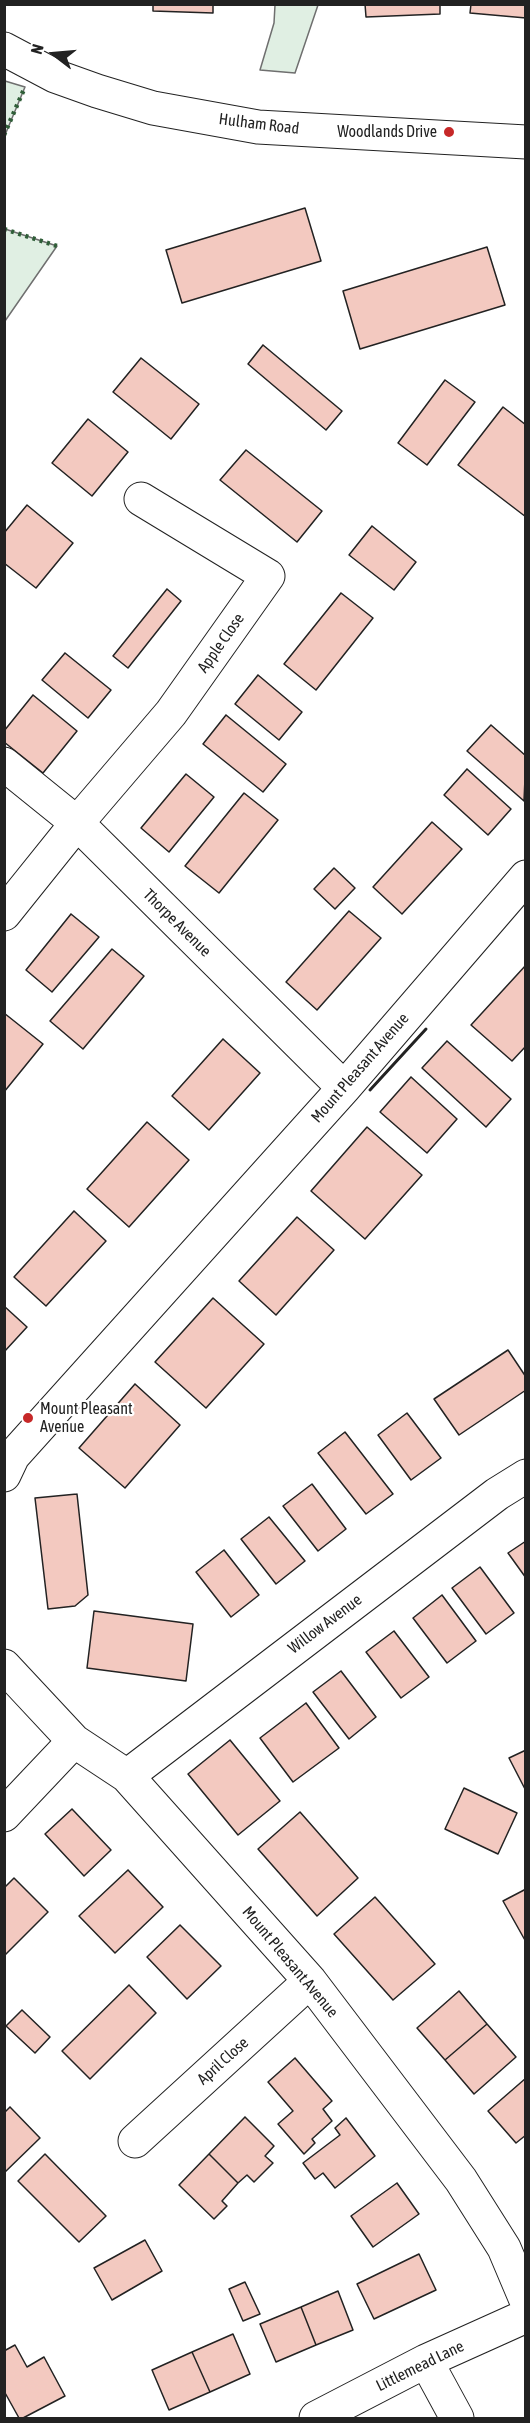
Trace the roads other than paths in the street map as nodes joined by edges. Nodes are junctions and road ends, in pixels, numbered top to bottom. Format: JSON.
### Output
{"nodes":[{"id":1,"x":4,"y":49,"type":"edge"},
{"id":2,"x":525,"y":142,"type":"edge"},
{"id":3,"x":141,"y":499,"type":"dead end"},
{"id":4,"x":4,"y":764,"type":"edge"},
{"id":5,"x":77,"y":823,"type":"junction"},
{"id":6,"x":525,"y":877,"type":"edge"},
{"id":7,"x":4,"y":914,"type":"edge"},
{"id":8,"x":344,"y":1088,"type":"junction"},
{"id":9,"x":4,"y":1475,"type":"edge"},
{"id":10,"x":525,"y":1476,"type":"edge"},
{"id":11,"x":4,"y":1666,"type":"edge"},
{"id":12,"x":74,"y":1741,"type":"junction"},
{"id":13,"x":127,"y":1776,"type":"junction"},
{"id":14,"x":4,"y":1815,"type":"edge"},
{"id":15,"x":310,"y":1981,"type":"junction"},
{"id":16,"x":135,"y":2141,"type":"dead end"},
{"id":17,"x":525,"y":2300,"type":"edge"},
{"id":18,"x":525,"y":2316,"type":"edge"},
{"id":19,"x":426,"y":2361,"type":"junction"},
{"id":20,"x":316,"y":2418,"type":"edge"},
{"id":21,"x":457,"y":2418,"type":"edge"}],
"edges":[{"from":1,"to":2,"type":"street","name":"Hulham Road"},
{"from":3,"to":5,"type":"street","name":"Apple Close"},
{"from":4,"to":5,"type":"street","name":"Thorpe Avenue"},
{"from":5,"to":7,"type":"street"},
{"from":5,"to":8,"type":"street","name":"Thorpe Avenue"},
{"from":6,"to":8,"type":"street","name":"Mount Pleasant Avenue"},
{"from":8,"to":9,"type":"street","name":"Mount Pleasant Avenue"},
{"from":10,"to":13,"type":"street","name":"Willow Avenue"},
{"from":11,"to":12,"type":"street","name":"Mount Pleasant Avenue"},
{"from":12,"to":13,"type":"street","name":"Mount Pleasant Avenue"},
{"from":12,"to":14,"type":"street"},
{"from":13,"to":15,"type":"street","name":"Mount Pleasant Avenue"},
{"from":15,"to":16,"type":"street","name":"April Close"},
{"from":15,"to":17,"type":"street","name":"Mount Pleasant Avenue"},
{"from":18,"to":19,"type":"street","name":"Littlemead Lane"},
{"from":19,"to":20,"type":"street","name":"Littlemead Lane"},
{"from":19,"to":21,"type":"street"}]}
